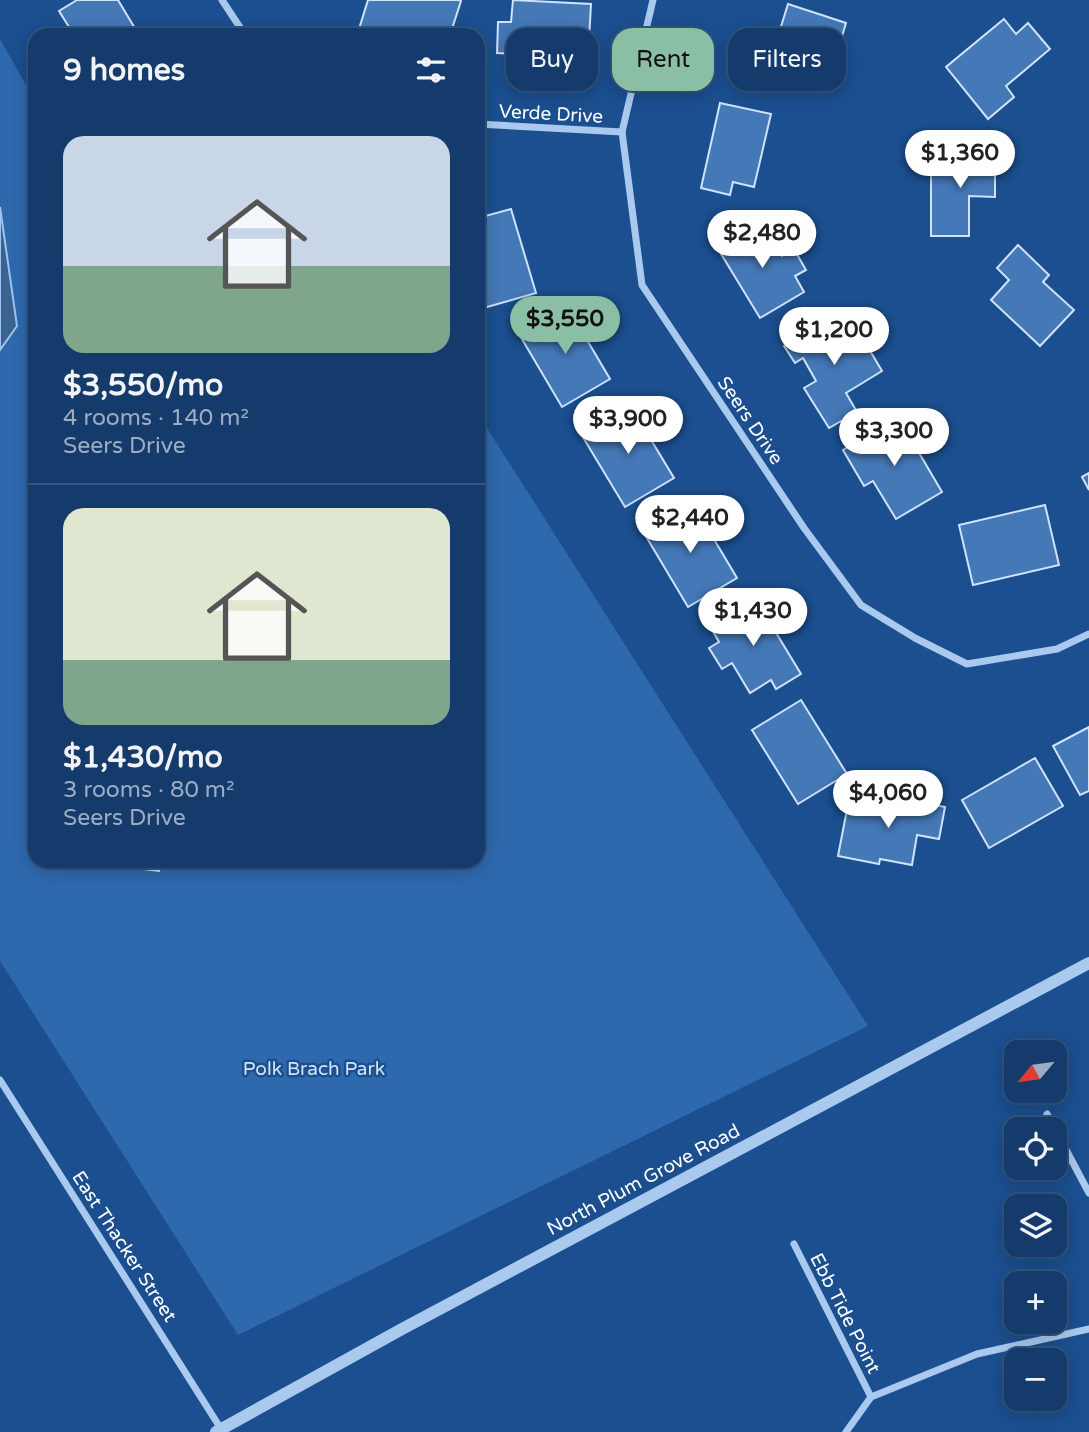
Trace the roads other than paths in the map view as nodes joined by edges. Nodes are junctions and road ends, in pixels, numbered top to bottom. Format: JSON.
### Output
{"nodes":[{"id":1,"x":222,"y":0,"type":"edge"},
{"id":2,"x":653,"y":0,"type":"edge"},
{"id":3,"x":240,"y":28,"type":"edge"},
{"id":4,"x":485,"y":124,"type":"edge"},
{"id":5,"x":622,"y":132,"type":"junction"},
{"id":6,"x":1089,"y":634,"type":"edge"},
{"id":7,"x":1089,"y":963,"type":"edge"},
{"id":8,"x":0,"y":1080,"type":"edge"},
{"id":9,"x":1047,"y":1114,"type":"dead end"},
{"id":10,"x":1049,"y":1117,"type":"edge"},
{"id":11,"x":1067,"y":1152,"type":"edge"},
{"id":12,"x":1089,"y":1193,"type":"edge"},
{"id":13,"x":794,"y":1244,"type":"dead end"},
{"id":14,"x":1089,"y":1329,"type":"edge"},
{"id":15,"x":871,"y":1397,"type":"junction"},
{"id":16,"x":220,"y":1431,"type":"edge"},
{"id":17,"x":846,"y":1432,"type":"edge"}],
"edges":[{"from":1,"to":3,"type":"street"},
{"from":2,"to":5,"type":"street","name":"Seers Drive"},
{"from":4,"to":5,"type":"street","name":"Verde Drive"},
{"from":5,"to":6,"type":"street","name":"Seers Drive"},
{"from":7,"to":16,"type":"street","name":"North Plum Grove Road"},
{"from":8,"to":16,"type":"street","name":"East Thacker Street"},
{"from":9,"to":10,"type":"street"},
{"from":11,"to":12,"type":"street"},
{"from":13,"to":15,"type":"street","name":"Ebb Tide Point"},
{"from":14,"to":15,"type":"street"},
{"from":15,"to":17,"type":"street"}]}
